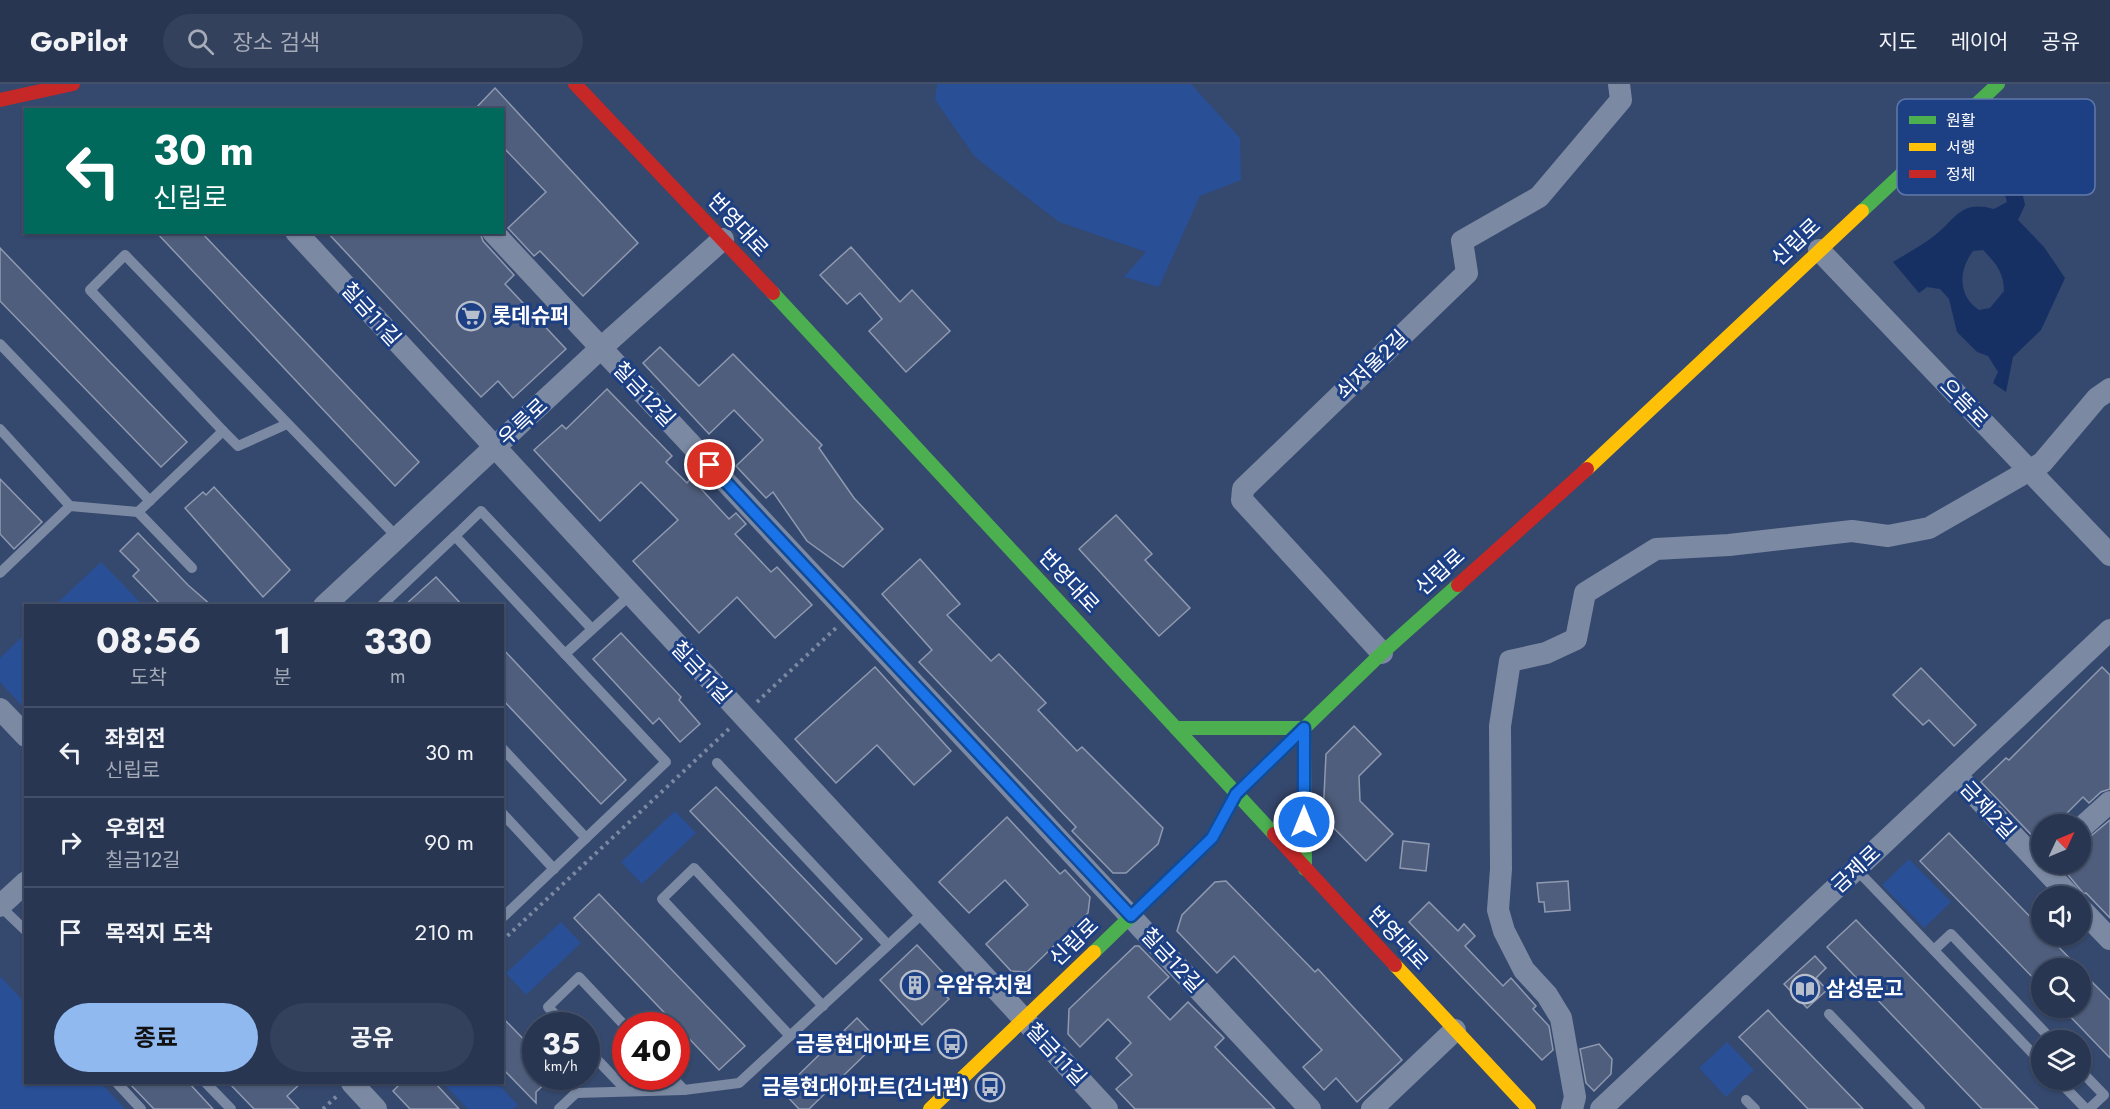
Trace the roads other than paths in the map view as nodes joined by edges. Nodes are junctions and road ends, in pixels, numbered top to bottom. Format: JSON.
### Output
{"nodes":[{"id":1,"x":73,"y":84,"type":"edge"},
{"id":2,"x":575,"y":84,"type":"edge"},
{"id":3,"x":1619,"y":84,"type":"edge"},
{"id":4,"x":1998,"y":84,"type":"edge"},
{"id":5,"x":1982,"y":99,"type":"edge"},
{"id":6,"x":0,"y":100,"type":"edge"},
{"id":7,"x":1897,"y":178,"type":"edge"},
{"id":8,"x":298,"y":234,"type":"edge"},
{"id":9,"x":495,"y":234,"type":"edge"},
{"id":10,"x":723,"y":239,"type":"junction"},
{"id":11,"x":1819,"y":250,"type":"junction"},
{"id":12,"x":0,"y":344,"type":"edge"},
{"id":13,"x":601,"y":348,"type":"junction"},
{"id":14,"x":2110,"y":389,"type":"edge"},
{"id":15,"x":287,"y":424,"type":"junction"},
{"id":16,"x":0,"y":429,"type":"edge"},
{"id":17,"x":223,"y":431,"type":"junction"},
{"id":18,"x":494,"y":449,"type":"junction"},
{"id":19,"x":2030,"y":471,"type":"junction"},
{"id":20,"x":150,"y":501,"type":"junction"},
{"id":21,"x":70,"y":506,"type":"junction"},
{"id":22,"x":138,"y":512,"type":"junction"},
{"id":23,"x":455,"y":536,"type":"junction"},
{"id":24,"x":398,"y":538,"type":"junction"},
{"id":25,"x":2110,"y":555,"type":"edge"},
{"id":26,"x":192,"y":568,"type":"dead end"},
{"id":27,"x":0,"y":573,"type":"edge"},
{"id":28,"x":630,"y":595,"type":"junction"},
{"id":29,"x":326,"y":604,"type":"edge"},
{"id":30,"x":383,"y":604,"type":"edge"},
{"id":31,"x":592,"y":629,"type":"junction"},
{"id":32,"x":2110,"y":630,"type":"edge"},
{"id":33,"x":1382,"y":653,"type":"junction"},
{"id":34,"x":565,"y":654,"type":"junction"},
{"id":35,"x":0,"y":709,"type":"edge"},
{"id":36,"x":1176,"y":728,"type":"junction"},
{"id":37,"x":1304,"y":728,"type":"junction"},
{"id":38,"x":24,"y":734,"type":"edge"},
{"id":39,"x":504,"y":750,"type":"edge"},
{"id":40,"x":717,"y":763,"type":"dead end"},
{"id":41,"x":1956,"y":775,"type":"junction"},
{"id":42,"x":1236,"y":794,"type":"junction"},
{"id":43,"x":2110,"y":802,"type":"edge"},
{"id":44,"x":504,"y":815,"type":"edge"},
{"id":45,"x":2091,"y":819,"type":"edge"},
{"id":46,"x":586,"y":838,"type":"junction"},
{"id":47,"x":2031,"y":853,"type":"edge"},
{"id":48,"x":554,"y":868,"type":"junction"},
{"id":49,"x":1305,"y":869,"type":"junction"},
{"id":50,"x":1856,"y":869,"type":"junction"},
{"id":51,"x":2050,"y":874,"type":"edge"},
{"id":52,"x":24,"y":884,"type":"edge"},
{"id":53,"x":2060,"y":886,"type":"edge"},
{"id":54,"x":0,"y":906,"type":"edge"},
{"id":55,"x":924,"y":912,"type":"junction"},
{"id":56,"x":504,"y":916,"type":"edge"},
{"id":57,"x":1131,"y":916,"type":"junction"},
{"id":58,"x":2091,"y":919,"type":"edge"},
{"id":59,"x":24,"y":929,"type":"edge"},
{"id":60,"x":2110,"y":939,"type":"edge"},
{"id":61,"x":888,"y":945,"type":"junction"},
{"id":62,"x":1934,"y":950,"type":"junction"},
{"id":63,"x":823,"y":1006,"type":"junction"},
{"id":64,"x":553,"y":1012,"type":"edge"},
{"id":65,"x":612,"y":1012,"type":"edge"},
{"id":66,"x":1829,"y":1014,"type":"dead end"},
{"id":67,"x":1024,"y":1020,"type":"junction"},
{"id":68,"x":1455,"y":1030,"type":"junction"},
{"id":69,"x":2043,"y":1030,"type":"edge"},
{"id":70,"x":790,"y":1036,"type":"junction"},
{"id":71,"x":2031,"y":1051,"type":"edge"},
{"id":72,"x":600,"y":1063,"type":"edge"},
{"id":73,"x":612,"y":1075,"type":"edge"},
{"id":74,"x":2091,"y":1081,"type":"edge"},
{"id":75,"x":118,"y":1084,"type":"edge"},
{"id":76,"x":207,"y":1084,"type":"edge"},
{"id":77,"x":353,"y":1084,"type":"edge"},
{"id":78,"x":690,"y":1089,"type":"edge"},
{"id":79,"x":626,"y":1090,"type":"edge"},
{"id":80,"x":2068,"y":1090,"type":"edge"},
{"id":81,"x":1746,"y":1100,"type":"dead end"},
{"id":82,"x":938,"y":1106,"type":"edge"},
{"id":83,"x":141,"y":1109,"type":"edge"},
{"id":84,"x":231,"y":1109,"type":"edge"},
{"id":85,"x":376,"y":1109,"type":"edge"},
{"id":86,"x":560,"y":1109,"type":"edge"},
{"id":87,"x":1107,"y":1109,"type":"edge"},
{"id":88,"x":1310,"y":1109,"type":"edge"},
{"id":89,"x":1372,"y":1109,"type":"edge"},
{"id":90,"x":1529,"y":1109,"type":"edge"},
{"id":91,"x":1572,"y":1109,"type":"edge"},
{"id":92,"x":1601,"y":1109,"type":"edge"},
{"id":93,"x":1755,"y":1109,"type":"edge"},
{"id":94,"x":1920,"y":1109,"type":"edge"},
{"id":95,"x":2087,"y":1109,"type":"edge"}],
"edges":[{"from":1,"to":6,"type":"street"},
{"from":2,"to":10,"type":"street","name":"번영대로"},
{"from":3,"to":33,"type":"street","name":"쇠저울2길"},
{"from":4,"to":5,"type":"street","name":"신립로"},
{"from":7,"to":11,"type":"street","name":"신립로"},
{"from":8,"to":18,"type":"street","name":"칠금11길"},
{"from":9,"to":13,"type":"street","name":"칠금12길"},
{"from":10,"to":13,"type":"street","name":"우륵로"},
{"from":10,"to":36,"type":"street","name":"번영대로"},
{"from":11,"to":19,"type":"street","name":"으뜸로"},
{"from":11,"to":33,"type":"street","name":"신립로"},
{"from":12,"to":20,"type":"lane"},
{"from":13,"to":18,"type":"street","name":"우륵로"},
{"from":13,"to":57,"type":"street","name":"칠금12길"},
{"from":14,"to":19,"type":"street"},
{"from":15,"to":17,"type":"lane"},
{"from":15,"to":17,"type":"lane"},
{"from":15,"to":24,"type":"lane"},
{"from":16,"to":21,"type":"lane"},
{"from":17,"to":20,"type":"lane"},
{"from":18,"to":24,"type":"street","name":"우륵로"},
{"from":18,"to":28,"type":"street","name":"칠금11길"},
{"from":19,"to":25,"type":"street","name":"으뜸로"},
{"from":19,"to":91,"type":"street"},
{"from":20,"to":22,"type":"lane"},
{"from":21,"to":22,"type":"lane"},
{"from":21,"to":27,"type":"lane"},
{"from":22,"to":26,"type":"lane"},
{"from":23,"to":30,"type":"lane"},
{"from":23,"to":31,"type":"lane"},
{"from":23,"to":34,"type":"lane"},
{"from":24,"to":29,"type":"street","name":"우륵로"},
{"from":28,"to":31,"type":"lane"},
{"from":28,"to":55,"type":"street","name":"칠금11길"},
{"from":31,"to":34,"type":"lane"},
{"from":32,"to":41,"type":"street","name":"금제로"},
{"from":33,"to":37,"type":"street","name":"신립로"},
{"from":34,"to":46,"type":"lane"},
{"from":35,"to":38,"type":"street"},
{"from":36,"to":37,"type":"street"},
{"from":36,"to":42,"type":"street","name":"번영대로"},
{"from":37,"to":42,"type":"street","name":"신립로"},
{"from":37,"to":49,"type":"street"},
{"from":39,"to":46,"type":"lane"},
{"from":40,"to":61,"type":"lane"},
{"from":41,"to":47,"type":"street","name":"금제2길"},
{"from":41,"to":50,"type":"street","name":"금제로"},
{"from":42,"to":49,"type":"street","name":"번영대로"},
{"from":42,"to":57,"type":"street","name":"신립로"},
{"from":43,"to":45,"type":"street"},
{"from":44,"to":48,"type":"lane"},
{"from":46,"to":48,"type":"lane"},
{"from":48,"to":56,"type":"lane"},
{"from":49,"to":68,"type":"street","name":"번영대로"},
{"from":50,"to":62,"type":"lane"},
{"from":50,"to":92,"type":"street","name":"금제로"},
{"from":51,"to":53,"type":"street","name":"금제2길"},
{"from":52,"to":54,"type":"street"},
{"from":54,"to":59,"type":"lane"},
{"from":55,"to":61,"type":"lane"},
{"from":55,"to":67,"type":"street","name":"칠금11길"},
{"from":57,"to":67,"type":"street","name":"신립로"},
{"from":57,"to":88,"type":"street","name":"칠금12길"},
{"from":58,"to":60,"type":"street"},
{"from":61,"to":63,"type":"lane"},
{"from":62,"to":69,"type":"lane"},
{"from":62,"to":71,"type":"lane"},
{"from":63,"to":70,"type":"lane"},
{"from":63,"to":70,"type":"lane"},
{"from":64,"to":65,"type":"lane"},
{"from":66,"to":94,"type":"lane"},
{"from":67,"to":82,"type":"street","name":"신립로"},
{"from":67,"to":87,"type":"street","name":"칠금11길"},
{"from":68,"to":89,"type":"street"},
{"from":68,"to":90,"type":"street","name":"번영대로"},
{"from":70,"to":78,"type":"lane"},
{"from":72,"to":73,"type":"lane"},
{"from":74,"to":95,"type":"lane"},
{"from":75,"to":83,"type":"lane"},
{"from":76,"to":84,"type":"lane"},
{"from":77,"to":85,"type":"street"},
{"from":79,"to":86,"type":"lane"},
{"from":80,"to":95,"type":"lane"},
{"from":81,"to":93,"type":"lane"}]}
